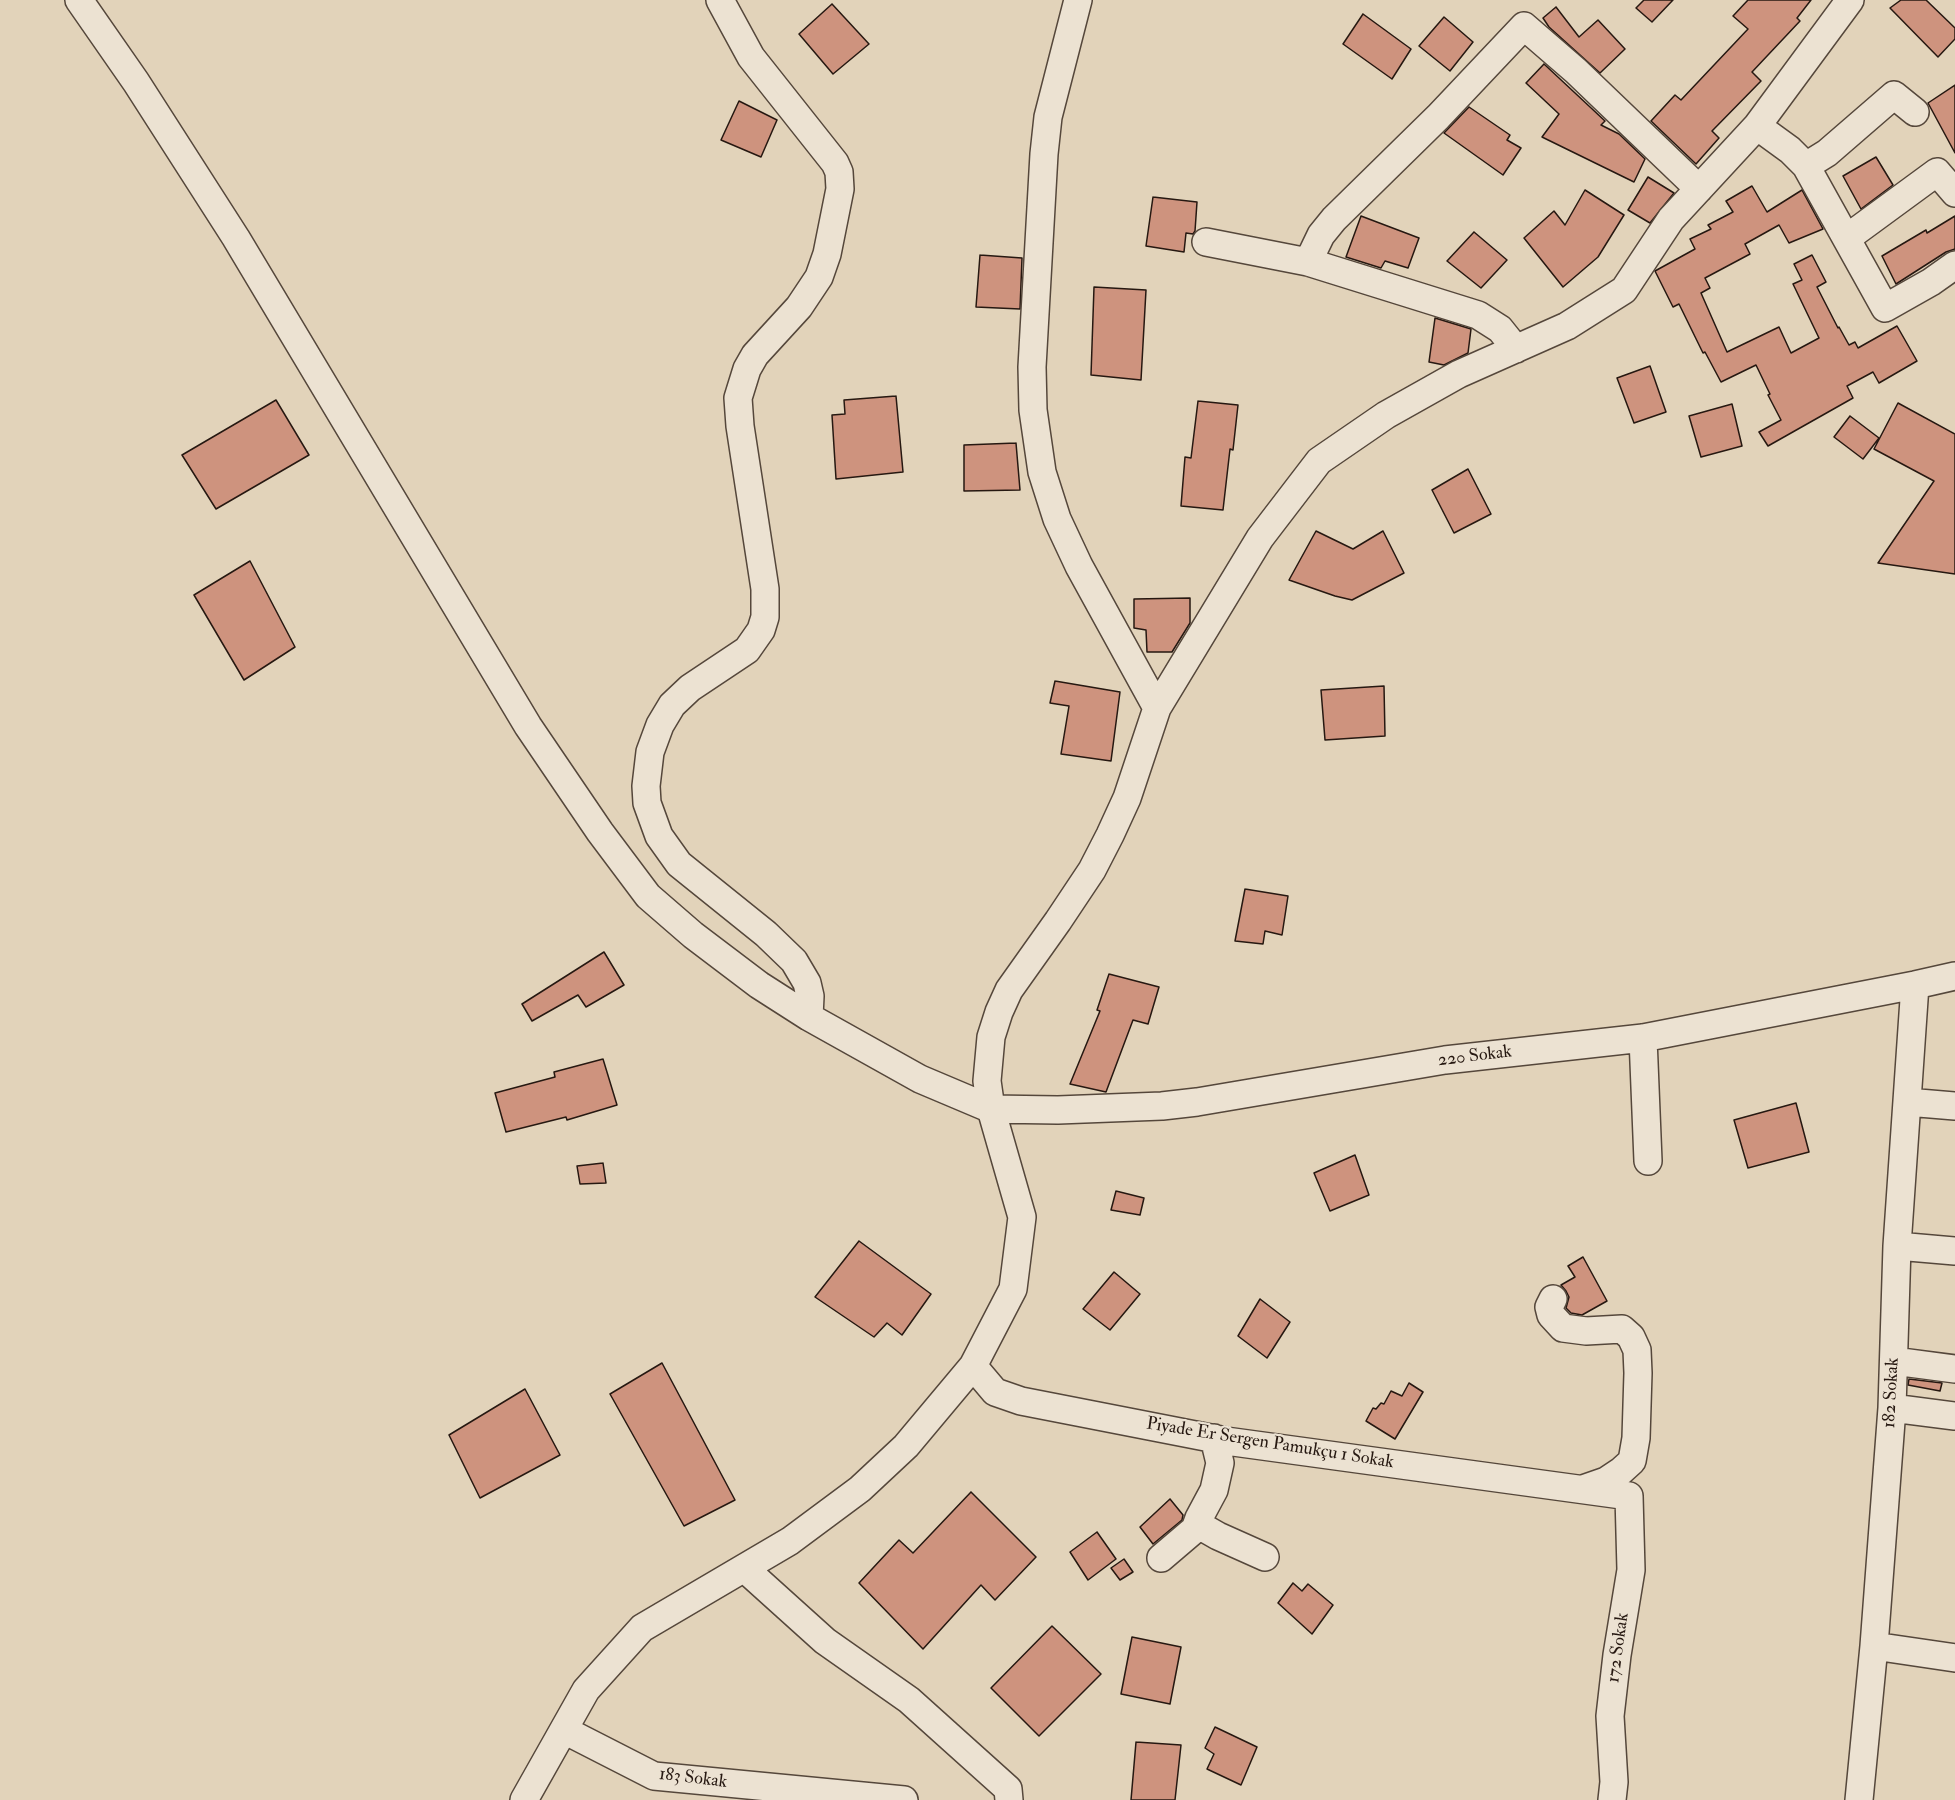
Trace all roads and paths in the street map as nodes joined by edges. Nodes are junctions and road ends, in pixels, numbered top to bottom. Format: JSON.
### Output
{"nodes":[{"id":1,"x":80,"y":0,"type":"edge"},
{"id":2,"x":720,"y":0,"type":"edge"},
{"id":3,"x":1078,"y":0,"type":"edge"},
{"id":4,"x":1850,"y":0,"type":"edge"},
{"id":5,"x":1915,"y":112,"type":"dead end"},
{"id":6,"x":1757,"y":126,"type":"junction"},
{"id":7,"x":1806,"y":166,"type":"junction"},
{"id":8,"x":1699,"y":189,"type":"junction"},
{"id":9,"x":1955,"y":193,"type":"edge"},
{"id":10,"x":1847,"y":238,"type":"junction"},
{"id":11,"x":1206,"y":242,"type":"dead end"},
{"id":12,"x":1308,"y":262,"type":"junction"},
{"id":13,"x":1955,"y":265,"type":"edge"},
{"id":14,"x":1516,"y":349,"type":"junction"},
{"id":15,"x":1157,"y":708,"type":"junction"},
{"id":16,"x":1955,"y":976,"type":"edge"},
{"id":17,"x":1915,"y":986,"type":"junction"},
{"id":18,"x":809,"y":1017,"type":"junction"},
{"id":19,"x":1643,"y":1038,"type":"junction"},
{"id":20,"x":1907,"y":1102,"type":"junction"},
{"id":21,"x":1955,"y":1106,"type":"edge"},
{"id":22,"x":991,"y":1109,"type":"junction"},
{"id":23,"x":1648,"y":1161,"type":"dead end"},
{"id":24,"x":1897,"y":1246,"type":"junction"},
{"id":25,"x":1955,"y":1251,"type":"edge"},
{"id":26,"x":1552,"y":1299,"type":"dead end"},
{"id":27,"x":1894,"y":1360,"type":"junction"},
{"id":28,"x":973,"y":1366,"type":"junction"},
{"id":29,"x":1955,"y":1370,"type":"edge"},
{"id":30,"x":1892,"y":1408,"type":"junction"},
{"id":31,"x":1955,"y":1416,"type":"edge"},
{"id":32,"x":1214,"y":1438,"type":"junction"},
{"id":33,"x":1582,"y":1489,"type":"junction"},
{"id":34,"x":1629,"y":1496,"type":"joint"},
{"id":35,"x":1197,"y":1524,"type":"junction"},
{"id":36,"x":1265,"y":1557,"type":"dead end"},
{"id":37,"x":1161,"y":1558,"type":"dead end"},
{"id":38,"x":744,"y":1568,"type":"junction"},
{"id":39,"x":1874,"y":1646,"type":"junction"},
{"id":40,"x":1955,"y":1658,"type":"edge"},
{"id":41,"x":564,"y":1730,"type":"junction"},
{"id":42,"x":838,"y":1797,"type":"edge"},
{"id":43,"x":524,"y":1800,"type":"edge"},
{"id":44,"x":904,"y":1800,"type":"edge"},
{"id":45,"x":1009,"y":1800,"type":"edge"},
{"id":46,"x":1612,"y":1800,"type":"edge"},
{"id":47,"x":1859,"y":1800,"type":"edge"}],
"edges":[{"from":1,"to":18,"type":"street"},
{"from":2,"to":18,"type":"street"},
{"from":3,"to":15,"type":"street"},
{"from":4,"to":6,"type":"street"},
{"from":5,"to":7,"type":"street"},
{"from":6,"to":7,"type":"street"},
{"from":6,"to":8,"type":"street"},
{"from":7,"to":10,"type":"street"},
{"from":8,"to":12,"type":"street"},
{"from":8,"to":14,"type":"street"},
{"from":9,"to":10,"type":"street"},
{"from":10,"to":13,"type":"street"},
{"from":11,"to":12,"type":"street"},
{"from":12,"to":14,"type":"street"},
{"from":14,"to":15,"type":"street"},
{"from":15,"to":22,"type":"street"},
{"from":16,"to":17,"type":"street","name":"220 Sokak"},
{"from":17,"to":19,"type":"street","name":"220 Sokak"},
{"from":17,"to":20,"type":"street","name":"182 Sokak"},
{"from":18,"to":22,"type":"street"},
{"from":19,"to":22,"type":"street","name":"220 Sokak"},
{"from":19,"to":23,"type":"street"},
{"from":20,"to":21,"type":"street"},
{"from":20,"to":24,"type":"street","name":"182 Sokak"},
{"from":22,"to":28,"type":"street"},
{"from":24,"to":25,"type":"street"},
{"from":24,"to":27,"type":"street","name":"182 Sokak"},
{"from":26,"to":33,"type":"street","name":"Piyade Er Sergen Pamukçu 1 Sokak"},
{"from":27,"to":29,"type":"street"},
{"from":27,"to":30,"type":"street","name":"182 Sokak"},
{"from":28,"to":32,"type":"street","name":"Piyade Er Sergen Pamukçu 1 Sokak"},
{"from":28,"to":38,"type":"street"},
{"from":30,"to":31,"type":"street"},
{"from":30,"to":39,"type":"street","name":"182 Sokak"},
{"from":32,"to":33,"type":"street","name":"Piyade Er Sergen Pamukçu 1 Sokak"},
{"from":32,"to":35,"type":"street"},
{"from":33,"to":34,"type":"street","name":"Piyade Er Sergen Pamukçu 1 Sokak"},
{"from":34,"to":46,"type":"street","name":"172 Sokak"},
{"from":35,"to":36,"type":"street"},
{"from":35,"to":37,"type":"street"},
{"from":38,"to":41,"type":"street"},
{"from":38,"to":45,"type":"street"},
{"from":39,"to":40,"type":"street"},
{"from":39,"to":47,"type":"street","name":"182 Sokak"},
{"from":41,"to":42,"type":"street","name":"183 Sokak"},
{"from":41,"to":43,"type":"street"},
{"from":42,"to":44,"type":"street","name":"183 Sokak"}]}
